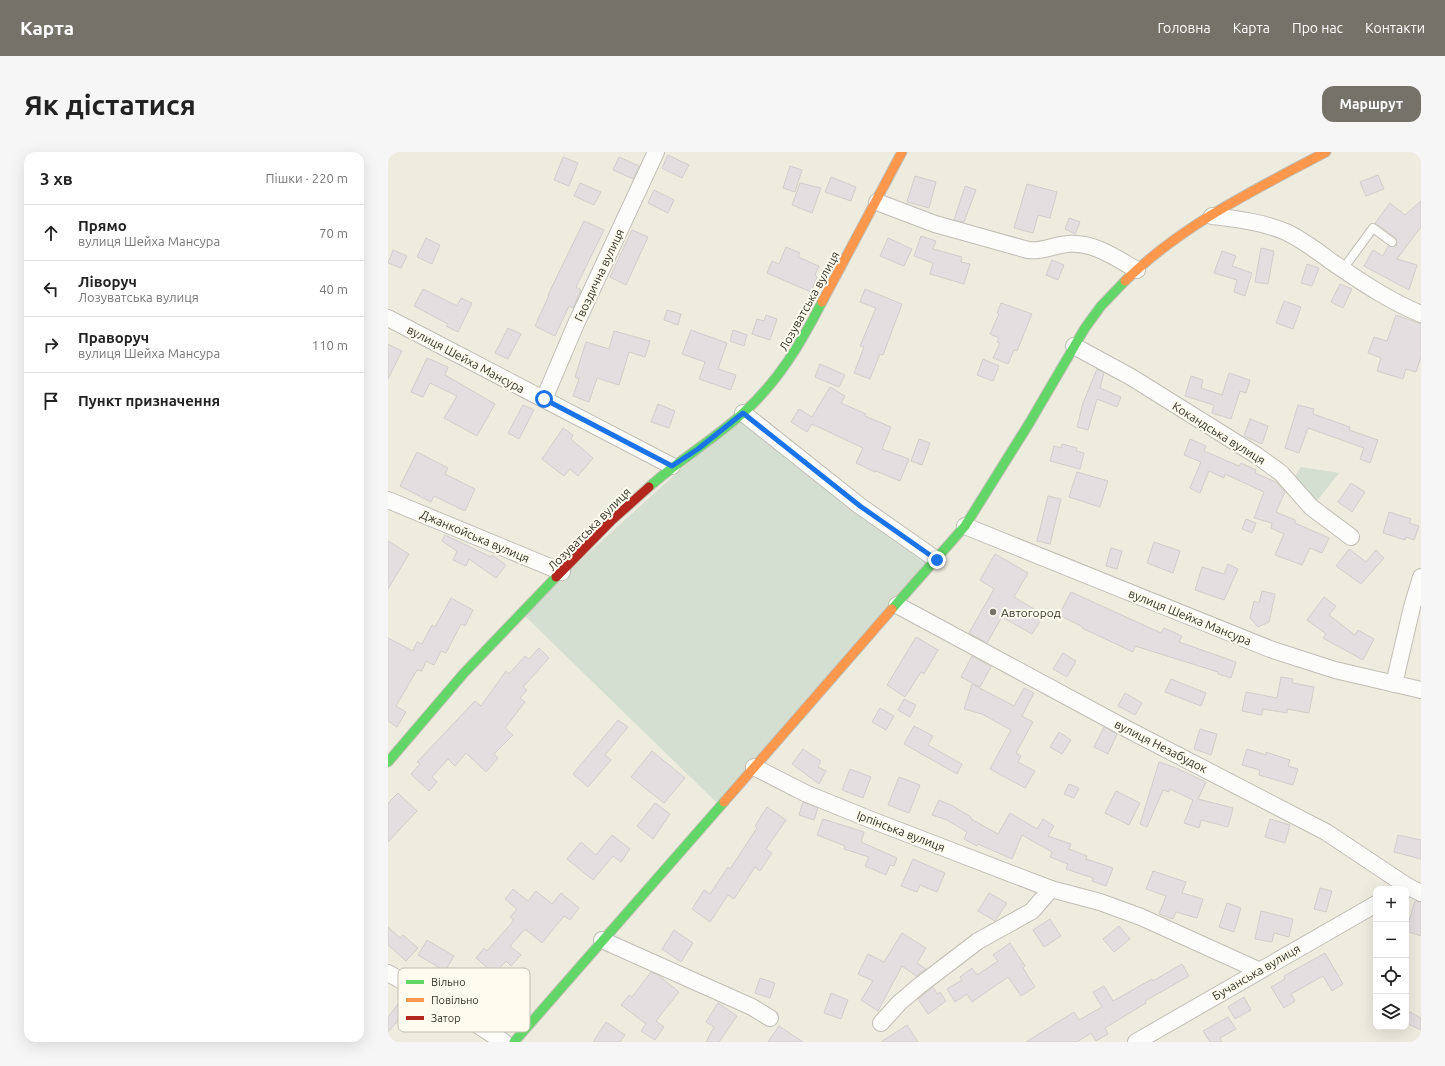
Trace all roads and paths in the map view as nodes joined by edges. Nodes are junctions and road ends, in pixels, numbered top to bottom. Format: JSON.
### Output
{"nodes":[{"id":1,"x":656,"y":152,"type":"edge"},
{"id":2,"x":902,"y":152,"type":"edge"},
{"id":3,"x":1326,"y":152,"type":"edge"},
{"id":4,"x":877,"y":202,"type":"junction"},
{"id":5,"x":1212,"y":216,"type":"junction"},
{"id":6,"x":1392,"y":242,"type":"dead end"},
{"id":7,"x":1343,"y":269,"type":"junction"},
{"id":8,"x":1137,"y":270,"type":"junction"},
{"id":9,"x":1421,"y":314,"type":"edge"},
{"id":10,"x":388,"y":318,"type":"edge"},
{"id":11,"x":1074,"y":346,"type":"junction"},
{"id":12,"x":544,"y":399,"type":"junction"},
{"id":13,"x":743,"y":413,"type":"junction"},
{"id":14,"x":672,"y":466,"type":"junction"},
{"id":15,"x":388,"y":500,"type":"edge"},
{"id":16,"x":965,"y":526,"type":"junction"},
{"id":17,"x":1351,"y":537,"type":"dead end"},
{"id":18,"x":937,"y":560,"type":"junction"},
{"id":19,"x":562,"y":572,"type":"junction"},
{"id":20,"x":1421,"y":577,"type":"edge"},
{"id":21,"x":897,"y":605,"type":"junction"},
{"id":22,"x":1394,"y":684,"type":"junction"},
{"id":23,"x":1421,"y":690,"type":"edge"},
{"id":24,"x":388,"y":762,"type":"edge"},
{"id":25,"x":754,"y":768,"type":"junction"},
{"id":26,"x":1051,"y":889,"type":"junction"},
{"id":27,"x":1410,"y":889,"type":"edge"},
{"id":28,"x":1373,"y":906,"type":"edge"},
{"id":29,"x":602,"y":940,"type":"junction"},
{"id":30,"x":1258,"y":970,"type":"junction"},
{"id":31,"x":388,"y":973,"type":"edge"},
{"id":32,"x":398,"y":979,"type":"edge"},
{"id":33,"x":770,"y":1018,"type":"dead end"},
{"id":34,"x":530,"y":1023,"type":"edge"},
{"id":35,"x":881,"y":1023,"type":"dead end"},
{"id":36,"x":488,"y":1032,"type":"edge"},
{"id":37,"x":523,"y":1032,"type":"edge"},
{"id":38,"x":504,"y":1042,"type":"edge"},
{"id":39,"x":514,"y":1042,"type":"edge"},
{"id":40,"x":1136,"y":1042,"type":"edge"}],
"edges":[{"from":1,"to":12,"type":"street","name":"Гвоздична вулиця"},
{"from":2,"to":4,"type":"main road","name":"Лозуватська вулиця"},
{"from":3,"to":5,"type":"main road"},
{"from":4,"to":8,"type":"street"},
{"from":4,"to":13,"type":"main road","name":"Лозуватська вулиця"},
{"from":5,"to":7,"type":"street"},
{"from":5,"to":8,"type":"main road"},
{"from":6,"to":7,"type":"lane"},
{"from":7,"to":9,"type":"street"},
{"from":8,"to":11,"type":"main road"},
{"from":10,"to":12,"type":"street","name":"вулиця Шейха Мансура"},
{"from":11,"to":16,"type":"main road"},
{"from":11,"to":17,"type":"street","name":"Кокандська вулиця"},
{"from":12,"to":14,"type":"street","name":"вулиця Шейха Мансура"},
{"from":13,"to":14,"type":"main road","name":"Лозуватська вулиця"},
{"from":13,"to":18,"type":"street"},
{"from":14,"to":19,"type":"main road","name":"Лозуватська вулиця"},
{"from":15,"to":19,"type":"street","name":"Джанкойська вулиця"},
{"from":16,"to":18,"type":"main road"},
{"from":16,"to":22,"type":"street","name":"вулиця Шейха Мансура"},
{"from":18,"to":21,"type":"main road"},
{"from":19,"to":24,"type":"main road","name":"Лозуватська вулиця"},
{"from":20,"to":22,"type":"street"},
{"from":21,"to":25,"type":"main road"},
{"from":21,"to":27,"type":"street","name":"вулиця Незабудок"},
{"from":22,"to":23,"type":"street","name":"вулиця Шейха Мансура"},
{"from":25,"to":26,"type":"street","name":"Ірпінська вулиця"},
{"from":25,"to":29,"type":"main road"},
{"from":26,"to":30,"type":"street","name":"Ірпінська вулиця"},
{"from":26,"to":35,"type":"street"},
{"from":28,"to":30,"type":"street","name":"Бучанська вулиця"},
{"from":29,"to":33,"type":"street"},
{"from":29,"to":34,"type":"main road"},
{"from":30,"to":40,"type":"street","name":"Бучанська вулиця"},
{"from":31,"to":32,"type":"street"},
{"from":36,"to":38,"type":"street"},
{"from":37,"to":39,"type":"main road"}]}
